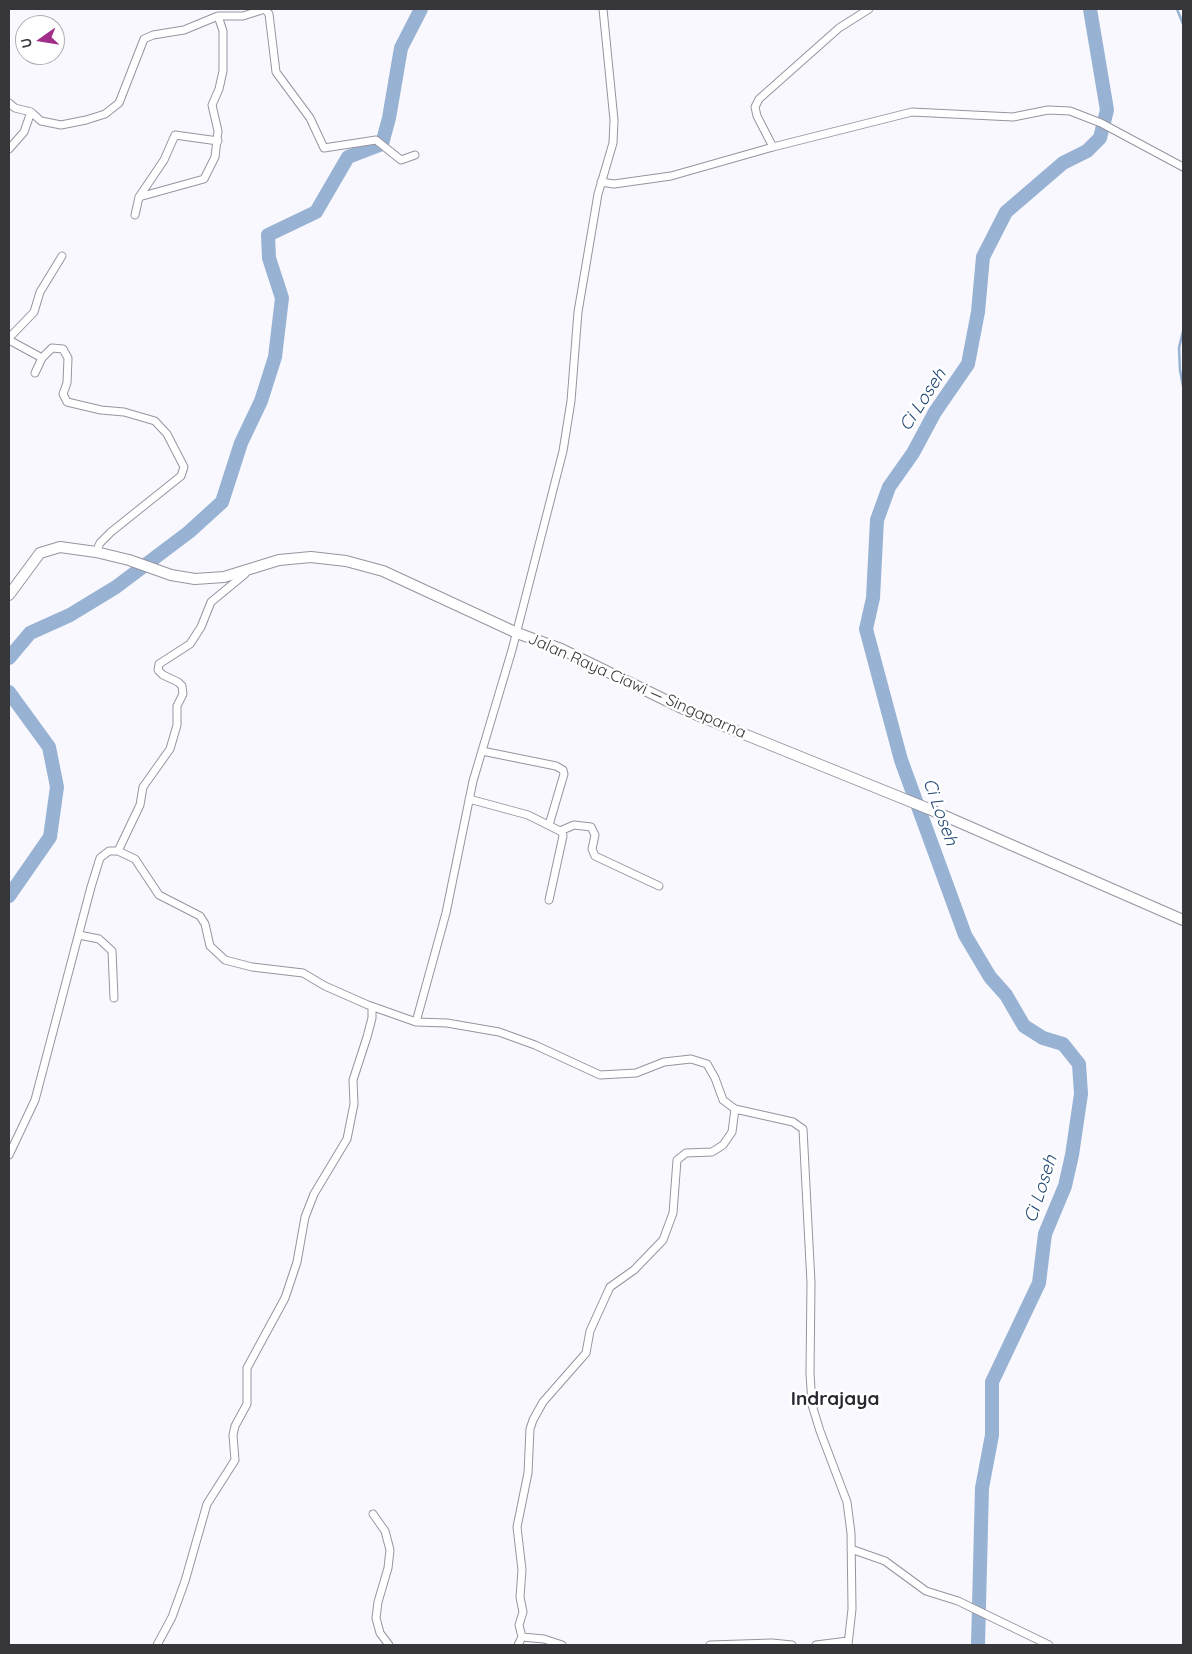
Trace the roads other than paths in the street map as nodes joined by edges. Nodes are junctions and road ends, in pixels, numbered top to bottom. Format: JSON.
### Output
{"nodes":[{"id":1,"x":603,"y":9,"type":"edge"},
{"id":2,"x":868,"y":9,"type":"edge"},
{"id":3,"x":218,"y":16,"type":"junction"},
{"id":4,"x":9,"y":103,"type":"edge"},
{"id":5,"x":31,"y":112,"type":"junction"},
{"id":6,"x":218,"y":141,"type":"junction"},
{"id":7,"x":772,"y":147,"type":"junction"},
{"id":8,"x":9,"y":149,"type":"edge"},
{"id":9,"x":415,"y":155,"type":"dead end"},
{"id":10,"x":1183,"y":167,"type":"edge"},
{"id":11,"x":601,"y":182,"type":"junction"},
{"id":12,"x":139,"y":197,"type":"junction"},
{"id":13,"x":134,"y":215,"type":"dead end"},
{"id":14,"x":62,"y":256,"type":"dead end"},
{"id":15,"x":9,"y":339,"type":"edge"},
{"id":16,"x":42,"y":358,"type":"junction"},
{"id":17,"x":35,"y":373,"type":"dead end"},
{"id":18,"x":96,"y":552,"type":"junction"},
{"id":19,"x":256,"y":566,"type":"junction"},
{"id":20,"x":9,"y":595,"type":"edge"},
{"id":21,"x":517,"y":633,"type":"junction"},
{"id":22,"x":482,"y":751,"type":"junction"},
{"id":23,"x":469,"y":799,"type":"junction"},
{"id":24,"x":549,"y":825,"type":"junction"},
{"id":25,"x":560,"y":831,"type":"junction"},
{"id":26,"x":118,"y":850,"type":"junction"},
{"id":27,"x":659,"y":886,"type":"dead end"},
{"id":28,"x":548,"y":900,"type":"dead end"},
{"id":29,"x":1183,"y":920,"type":"edge"},
{"id":30,"x":79,"y":935,"type":"junction"},
{"id":31,"x":114,"y":998,"type":"dead end"},
{"id":32,"x":372,"y":1007,"type":"junction"},
{"id":33,"x":416,"y":1022,"type":"junction"},
{"id":34,"x":736,"y":1109,"type":"junction"},
{"id":35,"x":9,"y":1155,"type":"edge"},
{"id":36,"x":373,"y":1514,"type":"dead end"},
{"id":37,"x":850,"y":1549,"type":"junction"},
{"id":38,"x":522,"y":1637,"type":"junction"},
{"id":39,"x":848,"y":1643,"type":"edge"},
{"id":40,"x":157,"y":1645,"type":"edge"},
{"id":41,"x":389,"y":1645,"type":"edge"},
{"id":42,"x":518,"y":1645,"type":"edge"},
{"id":43,"x":562,"y":1645,"type":"edge"},
{"id":44,"x":710,"y":1645,"type":"edge"},
{"id":45,"x":792,"y":1645,"type":"edge"},
{"id":46,"x":816,"y":1645,"type":"edge"},
{"id":47,"x":1049,"y":1645,"type":"edge"}],
"edges":[{"from":1,"to":11,"type":"street"},
{"from":2,"to":7,"type":"street"},
{"from":3,"to":5,"type":"street"},
{"from":3,"to":6,"type":"street"},
{"from":3,"to":9,"type":"street"},
{"from":4,"to":5,"type":"street"},
{"from":5,"to":8,"type":"street"},
{"from":6,"to":12,"type":"street"},
{"from":6,"to":12,"type":"street"},
{"from":7,"to":10,"type":"street"},
{"from":7,"to":11,"type":"street"},
{"from":11,"to":21,"type":"street"},
{"from":12,"to":13,"type":"street"},
{"from":14,"to":15,"type":"street"},
{"from":15,"to":16,"type":"street"},
{"from":16,"to":17,"type":"street"},
{"from":16,"to":18,"type":"street"},
{"from":18,"to":19,"type":"main road","name":"Jalan Raya Ciawi — Singaparna"},
{"from":18,"to":20,"type":"main road","name":"Jalan Raya Ciawi — Singaparna"},
{"from":19,"to":21,"type":"main road","name":"Jalan Raya Ciawi — Singaparna"},
{"from":19,"to":26,"type":"street"},
{"from":21,"to":22,"type":"street"},
{"from":21,"to":29,"type":"main road","name":"Jalan Raya Ciawi — Singaparna"},
{"from":22,"to":23,"type":"street"},
{"from":22,"to":24,"type":"street"},
{"from":23,"to":24,"type":"street"},
{"from":23,"to":33,"type":"street"},
{"from":24,"to":25,"type":"street"},
{"from":25,"to":27,"type":"street"},
{"from":25,"to":28,"type":"street"},
{"from":26,"to":30,"type":"street"},
{"from":26,"to":32,"type":"street"},
{"from":30,"to":31,"type":"street"},
{"from":30,"to":35,"type":"street"},
{"from":32,"to":33,"type":"street"},
{"from":32,"to":40,"type":"street"},
{"from":33,"to":34,"type":"street"},
{"from":34,"to":37,"type":"street"},
{"from":34,"to":38,"type":"street"},
{"from":36,"to":41,"type":"street"},
{"from":37,"to":39,"type":"street"},
{"from":37,"to":47,"type":"street"},
{"from":38,"to":42,"type":"street"},
{"from":38,"to":43,"type":"street"},
{"from":39,"to":46,"type":"street"},
{"from":44,"to":45,"type":"street"}]}
